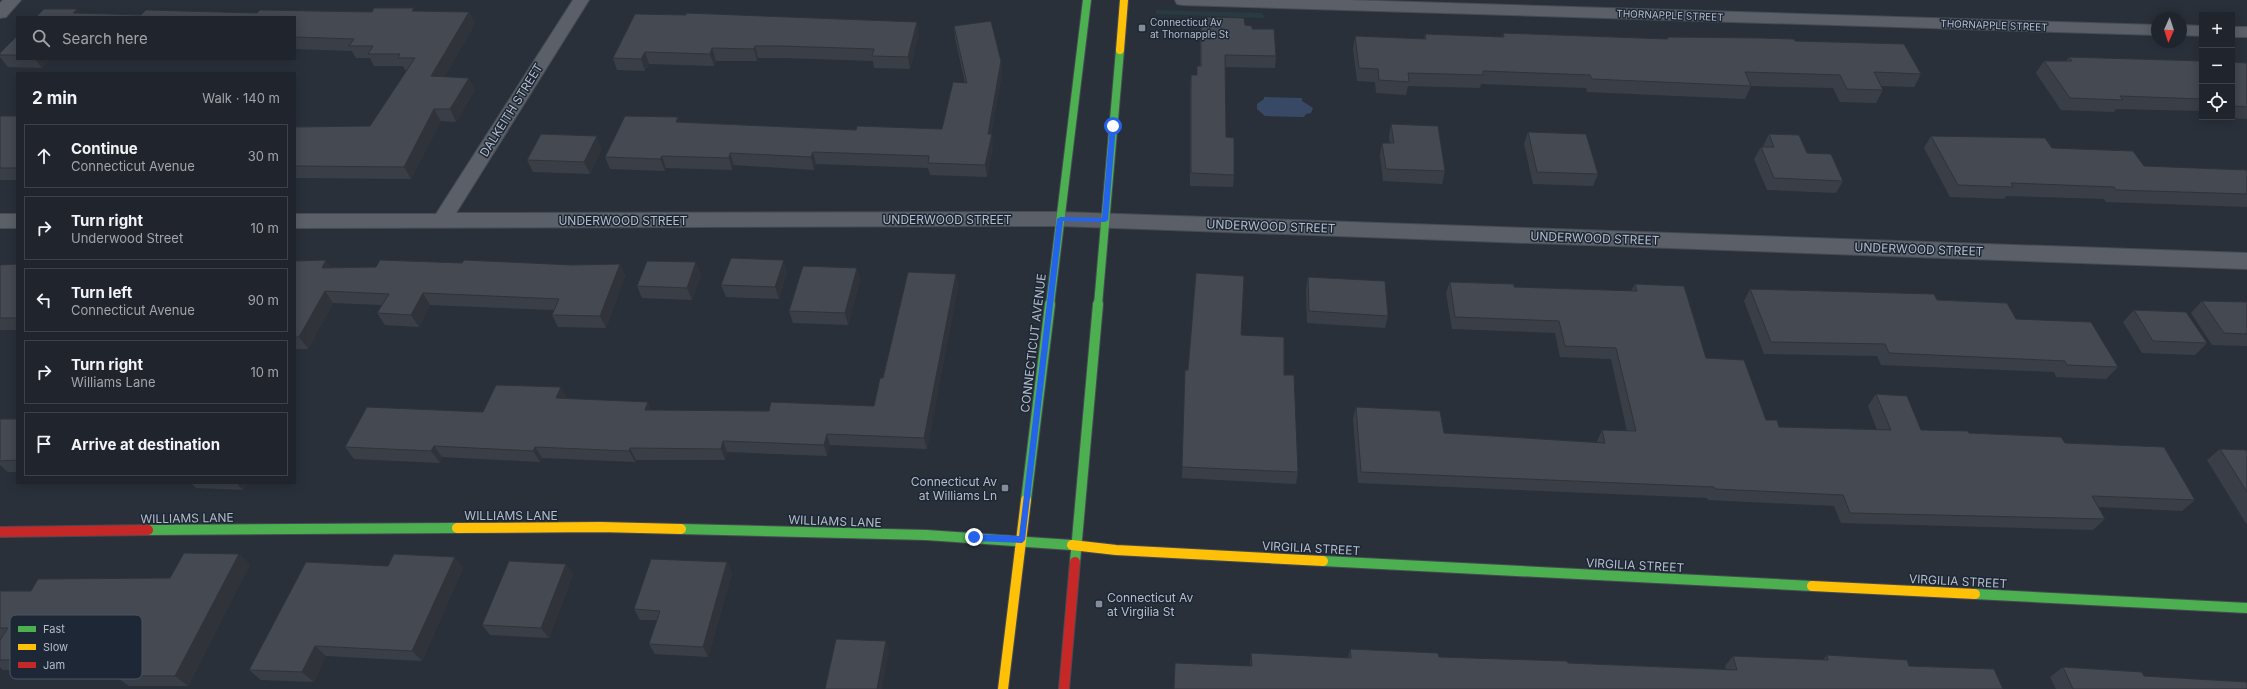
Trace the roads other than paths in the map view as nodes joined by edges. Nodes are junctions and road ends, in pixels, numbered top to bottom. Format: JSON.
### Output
{"nodes":[{"id":1,"x":13,"y":0,"type":"edge"},
{"id":2,"x":581,"y":0,"type":"edge"},
{"id":3,"x":1087,"y":0,"type":"edge"},
{"id":4,"x":1124,"y":0,"type":"edge"},
{"id":5,"x":1183,"y":0,"type":"edge"},
{"id":6,"x":0,"y":14,"type":"edge"},
{"id":7,"x":2151,"y":30,"type":"edge"},
{"id":8,"x":2187,"y":30,"type":"edge"},
{"id":9,"x":2199,"y":31,"type":"edge"},
{"id":10,"x":2235,"y":32,"type":"edge"},
{"id":11,"x":2247,"y":32,"type":"edge"},
{"id":12,"x":1060,"y":219,"type":"junction"},
{"id":13,"x":442,"y":220,"type":"junction"},
{"id":14,"x":1105,"y":220,"type":"junction"},
{"id":15,"x":16,"y":221,"type":"edge"},
{"id":16,"x":296,"y":221,"type":"edge"},
{"id":17,"x":0,"y":222,"type":"edge"},
{"id":18,"x":2247,"y":261,"type":"edge"},
{"id":19,"x":0,"y":532,"type":"edge"},
{"id":20,"x":1022,"y":540,"type":"junction"},
{"id":21,"x":1076,"y":546,"type":"junction"},
{"id":22,"x":2247,"y":608,"type":"edge"},
{"id":23,"x":1003,"y":689,"type":"edge"},
{"id":24,"x":1064,"y":689,"type":"edge"}],
"edges":[{"from":1,"to":6,"type":"street"},
{"from":2,"to":13,"type":"street","name":"DALKEITH STREET"},
{"from":3,"to":12,"type":"street","name":"CONNECTICUT AVENUE"},
{"from":4,"to":14,"type":"street"},
{"from":5,"to":7,"type":"street","name":"THORNAPPLE STREET"},
{"from":8,"to":9,"type":"street"},
{"from":10,"to":11,"type":"street"},
{"from":12,"to":13,"type":"street","name":"UNDERWOOD STREET"},
{"from":12,"to":14,"type":"street","name":"UNDERWOOD STREET"},
{"from":12,"to":20,"type":"street","name":"CONNECTICUT AVENUE"},
{"from":13,"to":16,"type":"street","name":"UNDERWOOD STREET"},
{"from":14,"to":18,"type":"street","name":"UNDERWOOD STREET"},
{"from":14,"to":21,"type":"street"},
{"from":15,"to":17,"type":"street"},
{"from":19,"to":20,"type":"street","name":"WILLIAMS LANE"},
{"from":20,"to":21,"type":"street","name":"VIRGILIA STREET"},
{"from":20,"to":23,"type":"street","name":"CONNECTICUT AVENUE"},
{"from":21,"to":22,"type":"street","name":"VIRGILIA STREET"},
{"from":21,"to":24,"type":"street"}]}
